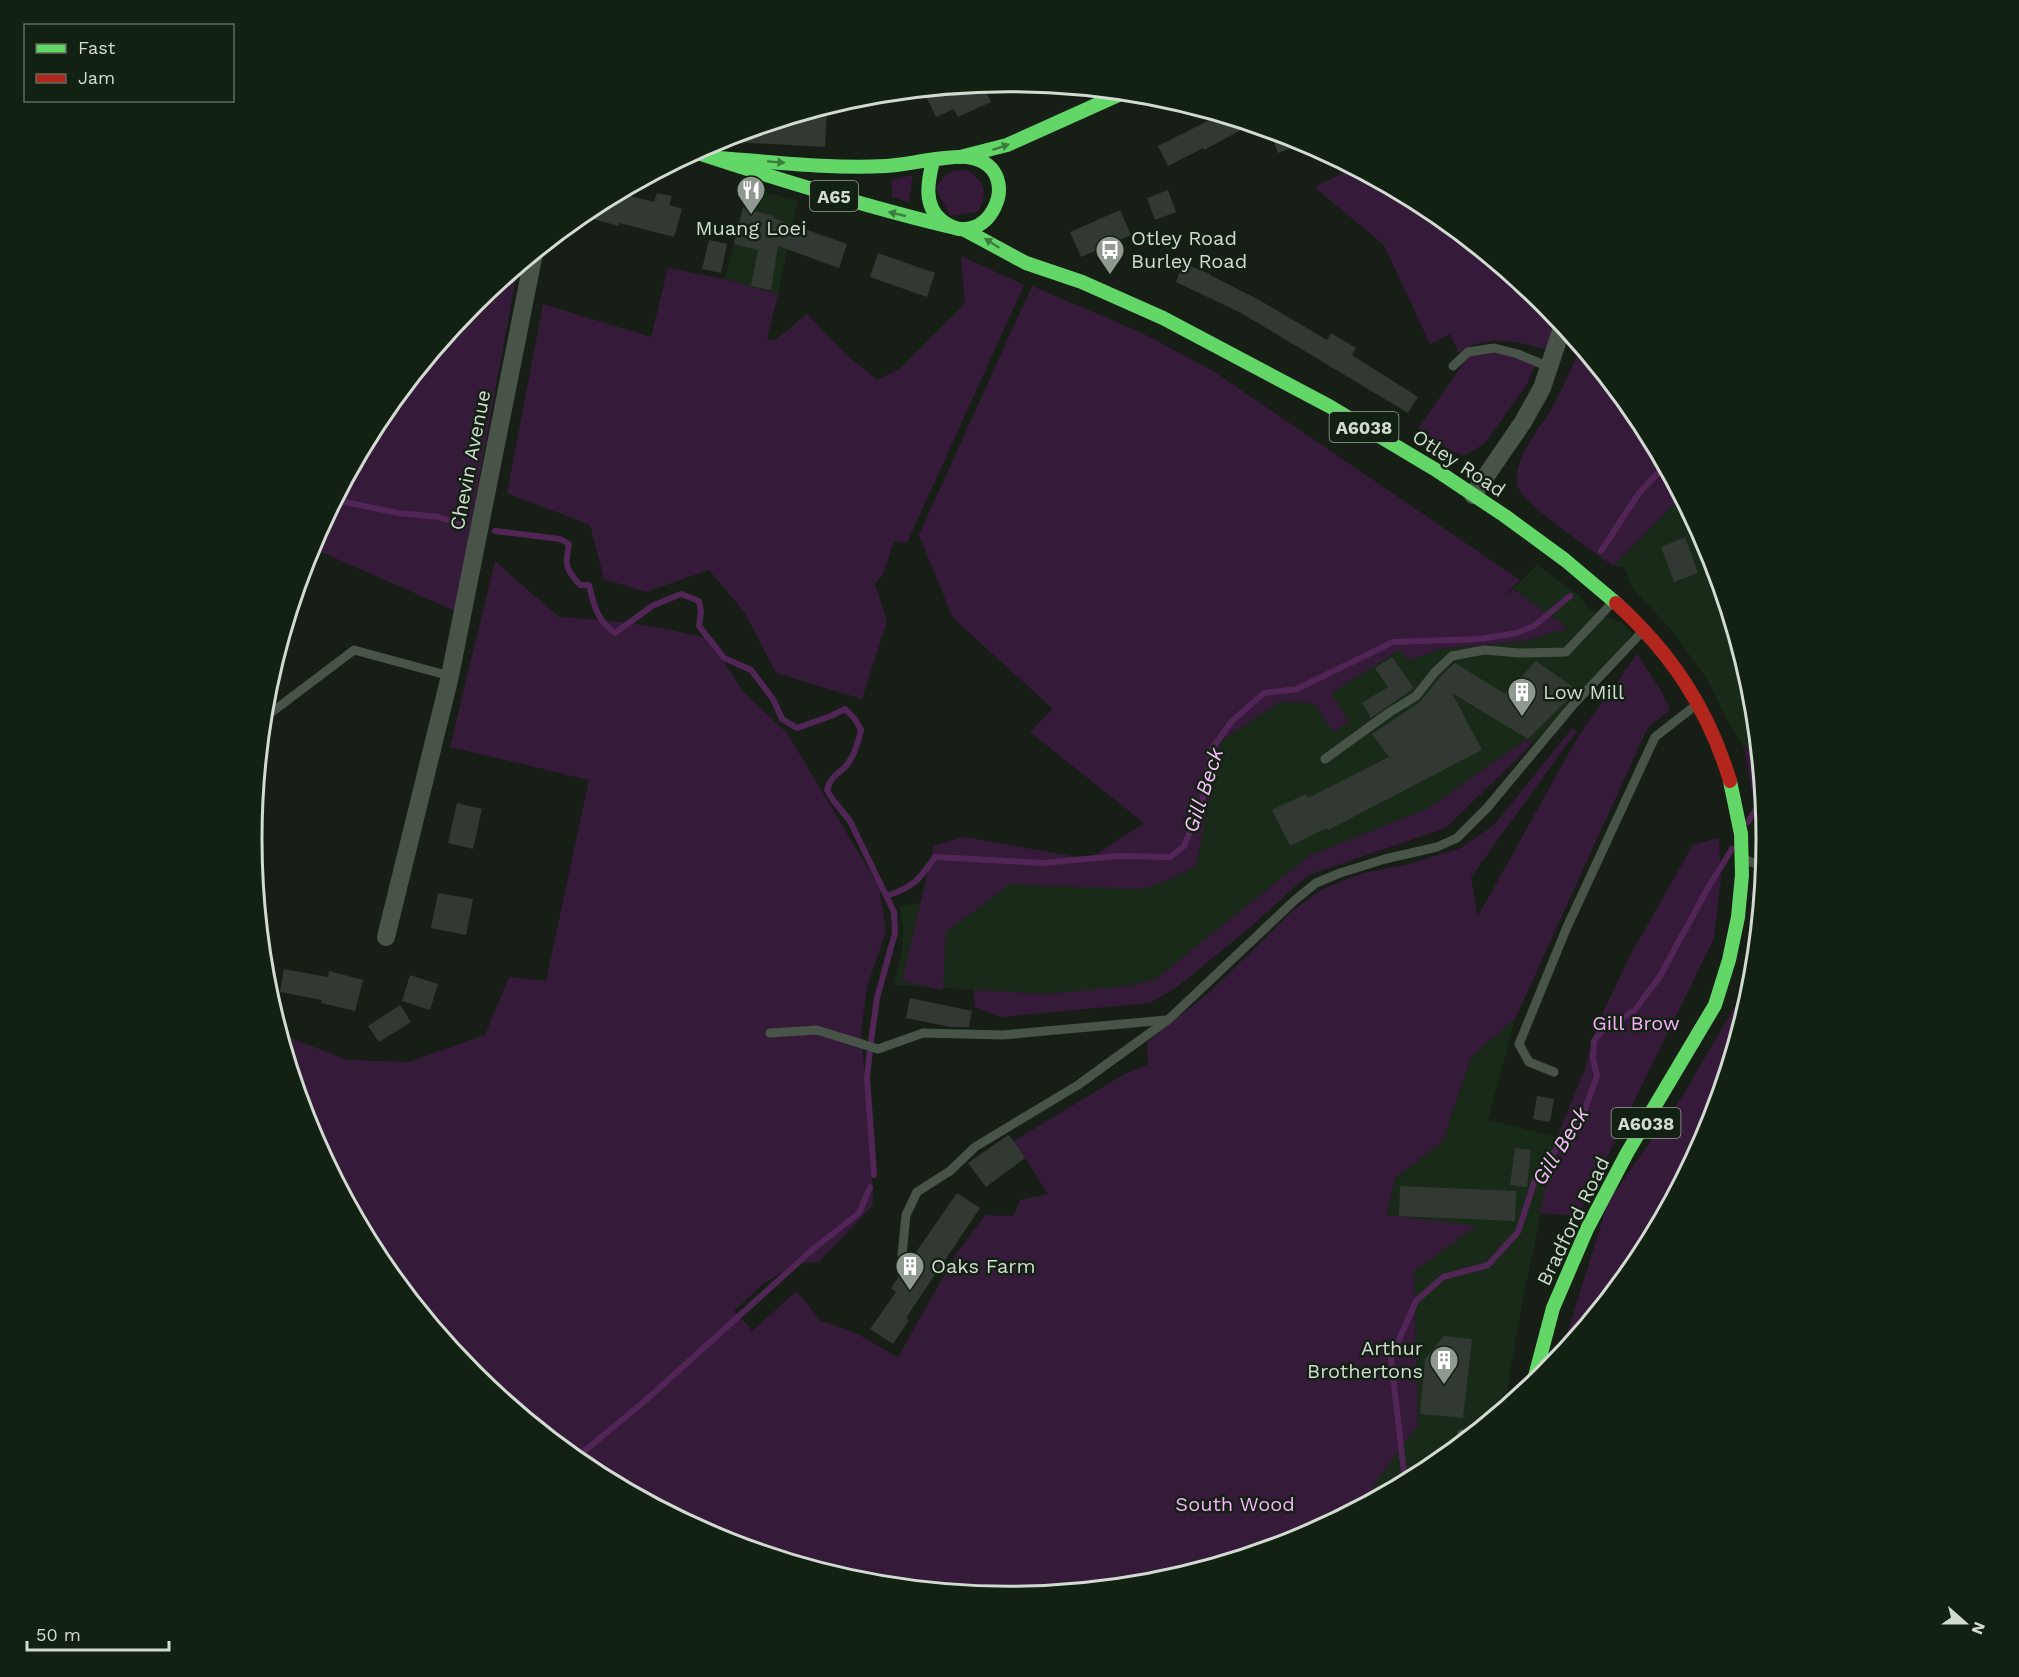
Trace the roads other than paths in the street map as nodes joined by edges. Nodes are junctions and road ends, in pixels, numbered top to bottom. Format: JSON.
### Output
{"nodes":[{"id":1,"x":1111,"y":99,"type":"edge"},
{"id":2,"x":1040,"y":131,"type":"junction"},
{"id":3,"x":708,"y":155,"type":"edge"},
{"id":4,"x":960,"y":157,"type":"junction"},
{"id":5,"x":718,"y":158,"type":"junction"},
{"id":6,"x":933,"y":161,"type":"junction"},
{"id":7,"x":999,"y":186,"type":"junction"},
{"id":8,"x":997,"y":207,"type":"junction"},
{"id":9,"x":1000,"y":224,"type":"dead end"},
{"id":10,"x":958,"y":228,"type":"junction"},
{"id":11,"x":1010,"y":239,"type":"dead end"},
{"id":12,"x":532,"y":265,"type":"edge"},
{"id":13,"x":1060,"y":274,"type":"junction"},
{"id":14,"x":1560,"y":334,"type":"edge"},
{"id":15,"x":1453,"y":366,"type":"dead end"},
{"id":16,"x":1549,"y":367,"type":"junction"},
{"id":17,"x":1473,"y":495,"type":"junction"},
{"id":18,"x":1585,"y":576,"type":"joint"},
{"id":19,"x":1615,"y":600,"type":"junction"},
{"id":20,"x":1644,"y":630,"type":"junction"},
{"id":21,"x":450,"y":676,"type":"junction"},
{"id":22,"x":1698,"y":703,"type":"junction"},
{"id":23,"x":274,"y":710,"type":"edge"},
{"id":24,"x":1325,"y":759,"type":"dead end"},
{"id":25,"x":1744,"y":859,"type":"junction"},
{"id":26,"x":1755,"y":864,"type":"edge"},
{"id":27,"x":386,"y":937,"type":"dead end"},
{"id":28,"x":1169,"y":1019,"type":"junction"},
{"id":29,"x":770,"y":1033,"type":"dead end"},
{"id":30,"x":1554,"y":1072,"type":"dead end"},
{"id":31,"x":902,"y":1255,"type":"dead end"},
{"id":32,"x":1537,"y":1367,"type":"edge"}],
"edges":[{"from":1,"to":2,"type":"main road","number":"A65"},
{"from":4,"to":2,"type":"main road","number":"A65","one_way":true},
{"from":2,"to":7,"type":"main road","number":"A65"},
{"from":3,"to":5,"type":"main road","number":"A65"},
{"from":4,"to":6,"type":"main road","number":"A65"},
{"from":4,"to":7,"type":"main road","number":"A65"},
{"from":5,"to":6,"type":"main road","number":"A65","one_way":true},
{"from":10,"to":5,"type":"main road","number":"A65","one_way":true},
{"from":6,"to":10,"type":"main road"},
{"from":7,"to":8,"type":"main road","number":"A65"},
{"from":8,"to":9,"type":"main road"},
{"from":8,"to":10,"type":"main road"},
{"from":13,"to":10,"type":"main road","number":"A6038","one_way":true},
{"from":11,"to":13,"type":"main road","number":"A6038"},
{"from":12,"to":21,"type":"street","name":"Chevin Avenue"},
{"from":13,"to":17,"type":"main road","name":"Otley Road","number":"A6038"},
{"from":14,"to":16,"type":"street"},
{"from":15,"to":16,"type":"lane"},
{"from":16,"to":17,"type":"street"},
{"from":17,"to":18,"type":"main road","name":"Otley Road","number":"A6038"},
{"from":18,"to":19,"type":"main road","name":"Bradford Road","number":"A6038"},
{"from":19,"to":20,"type":"main road","name":"Bradford Road","number":"A6038"},
{"from":19,"to":24,"type":"lane"},
{"from":20,"to":22,"type":"main road","name":"Bradford Road","number":"A6038"},
{"from":20,"to":28,"type":"lane"},
{"from":21,"to":23,"type":"lane"},
{"from":21,"to":27,"type":"street","name":"Chevin Avenue"},
{"from":22,"to":25,"type":"main road","name":"Bradford Road","number":"A6038"},
{"from":22,"to":30,"type":"lane"},
{"from":25,"to":26,"type":"lane"},
{"from":25,"to":32,"type":"main road","name":"Bradford Road","number":"A6038"},
{"from":28,"to":29,"type":"lane"},
{"from":28,"to":31,"type":"lane"}]}
